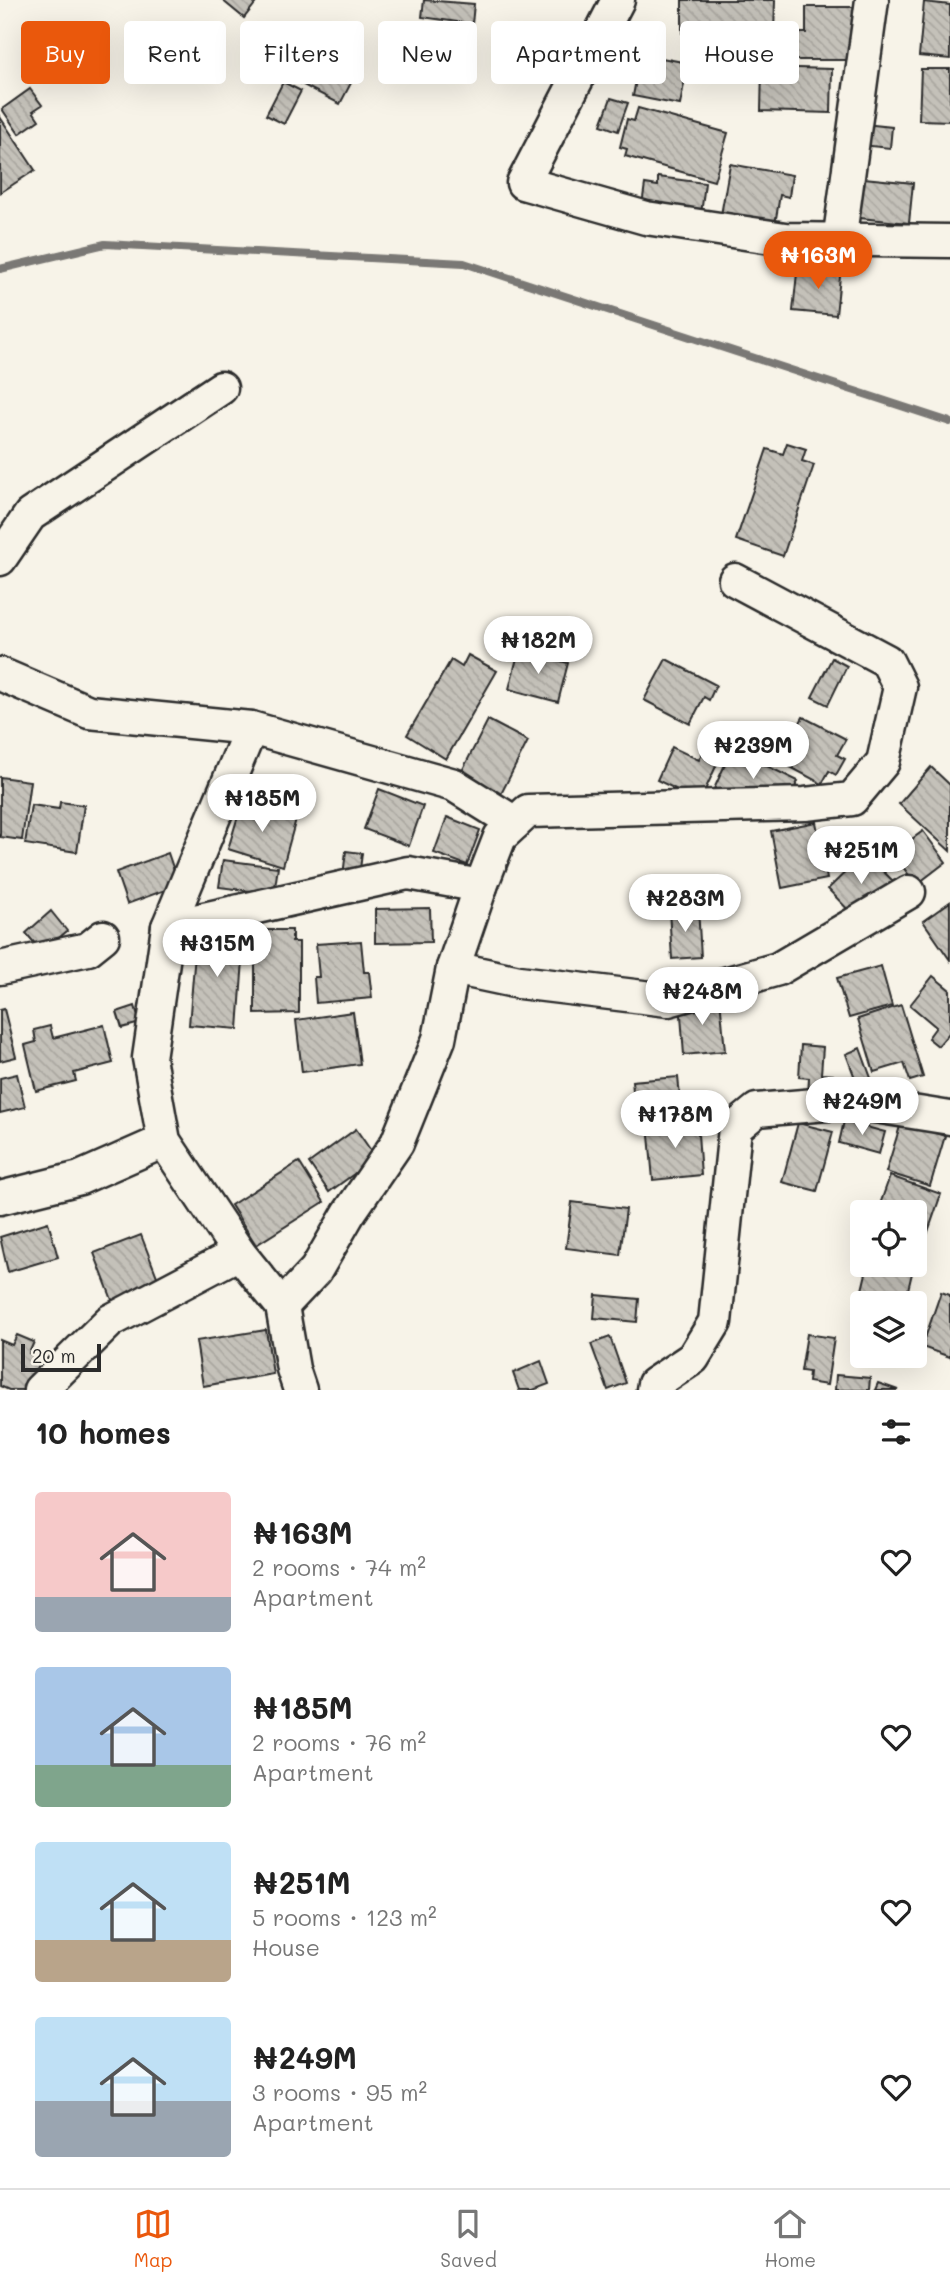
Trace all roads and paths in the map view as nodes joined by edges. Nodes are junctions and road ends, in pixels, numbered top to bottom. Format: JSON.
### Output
{"nodes":[{"id":1,"x":618,"y":0,"type":"edge"},
{"id":2,"x":872,"y":0,"type":"edge"},
{"id":3,"x":839,"y":242,"type":"junction"},
{"id":4,"x":950,"y":242,"type":"edge"},
{"id":5,"x":220,"y":388,"type":"dead end"},
{"id":6,"x":0,"y":559,"type":"edge"},
{"id":7,"x":735,"y":580,"type":"dead end"},
{"id":8,"x":0,"y":674,"type":"edge"},
{"id":9,"x":251,"y":728,"type":"junction"},
{"id":10,"x":515,"y":823,"type":"junction"},
{"id":11,"x":481,"y":886,"type":"junction"},
{"id":12,"x":909,"y":892,"type":"dead end"},
{"id":13,"x":168,"y":927,"type":"junction"},
{"id":14,"x":103,"y":937,"type":"dead end"},
{"id":15,"x":0,"y":968,"type":"edge"},
{"id":16,"x":453,"y":968,"type":"junction"},
{"id":17,"x":950,"y":1118,"type":"edge"},
{"id":18,"x":164,"y":1140,"type":"junction"},
{"id":19,"x":0,"y":1198,"type":"edge"},
{"id":20,"x":239,"y":1253,"type":"junction"},
{"id":21,"x":282,"y":1306,"type":"junction"},
{"id":22,"x":40,"y":1390,"type":"edge"},
{"id":23,"x":300,"y":1390,"type":"edge"},
{"id":24,"x":653,"y":1390,"type":"edge"}],
"edges":[{"from":1,"to":3,"type":"street"},
{"from":2,"to":3,"type":"street"},
{"from":3,"to":4,"type":"street"},
{"from":5,"to":6,"type":"street"},
{"from":7,"to":10,"type":"street"},
{"from":8,"to":9,"type":"street"},
{"from":9,"to":10,"type":"street"},
{"from":9,"to":13,"type":"street"},
{"from":10,"to":11,"type":"street"},
{"from":11,"to":13,"type":"street"},
{"from":11,"to":16,"type":"street"},
{"from":12,"to":16,"type":"street"},
{"from":13,"to":18,"type":"street"},
{"from":14,"to":15,"type":"street"},
{"from":16,"to":21,"type":"street"},
{"from":17,"to":24,"type":"street"},
{"from":18,"to":19,"type":"street"},
{"from":18,"to":20,"type":"street"},
{"from":20,"to":21,"type":"street"},
{"from":20,"to":22,"type":"street"},
{"from":21,"to":23,"type":"street"}]}
